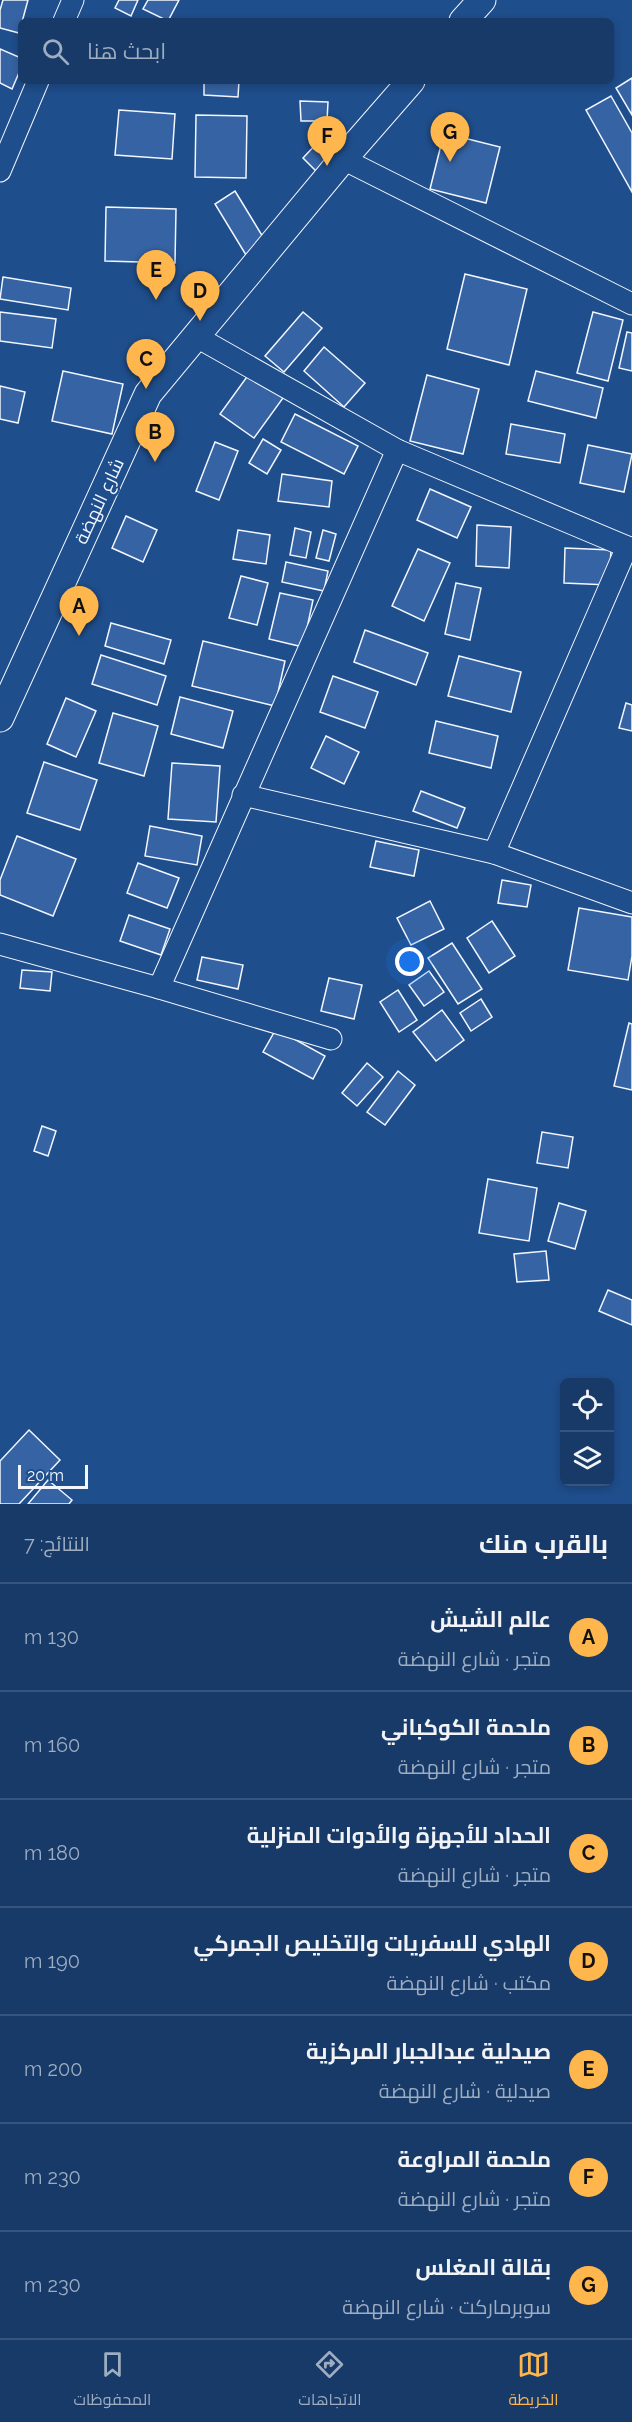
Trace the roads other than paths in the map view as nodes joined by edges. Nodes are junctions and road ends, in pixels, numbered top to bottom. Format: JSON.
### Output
{"nodes":[{"id":1,"x":73,"y":0,"type":"edge"},
{"id":2,"x":482,"y":0,"type":"edge"},
{"id":3,"x":65,"y":18,"type":"edge"},
{"id":4,"x":466,"y":18,"type":"edge"},
{"id":5,"x":37,"y":84,"type":"edge"},
{"id":6,"x":408,"y":84,"type":"edge"},
{"id":7,"x":343,"y":159,"type":"junction"},
{"id":8,"x":0,"y":171,"type":"edge"},
{"id":9,"x":632,"y":303,"type":"edge"},
{"id":10,"x":197,"y":336,"type":"junction"},
{"id":11,"x":397,"y":450,"type":"junction"},
{"id":12,"x":629,"y":548,"type":"edge"},
{"id":13,"x":0,"y":718,"type":"edge"},
{"id":14,"x":243,"y":795,"type":"junction"},
{"id":15,"x":494,"y":853,"type":"junction"},
{"id":16,"x":632,"y":903,"type":"edge"},
{"id":17,"x":0,"y":944,"type":"edge"},
{"id":18,"x":159,"y":988,"type":"junction"},
{"id":19,"x":331,"y":1039,"type":"dead end"}],
"edges":[{"from":1,"to":3,"type":"street"},
{"from":2,"to":4,"type":"street"},
{"from":5,"to":8,"type":"street"},
{"from":6,"to":7,"type":"street","name":"شارع النهضة"},
{"from":7,"to":9,"type":"street"},
{"from":7,"to":10,"type":"street","name":"شارع النهضة"},
{"from":10,"to":11,"type":"street"},
{"from":10,"to":13,"type":"street","name":"شارع النهضة"},
{"from":11,"to":12,"type":"street"},
{"from":11,"to":14,"type":"street"},
{"from":12,"to":15,"type":"street"},
{"from":14,"to":15,"type":"street"},
{"from":14,"to":18,"type":"street"},
{"from":15,"to":16,"type":"street"},
{"from":17,"to":18,"type":"street"},
{"from":18,"to":19,"type":"street"}]}
